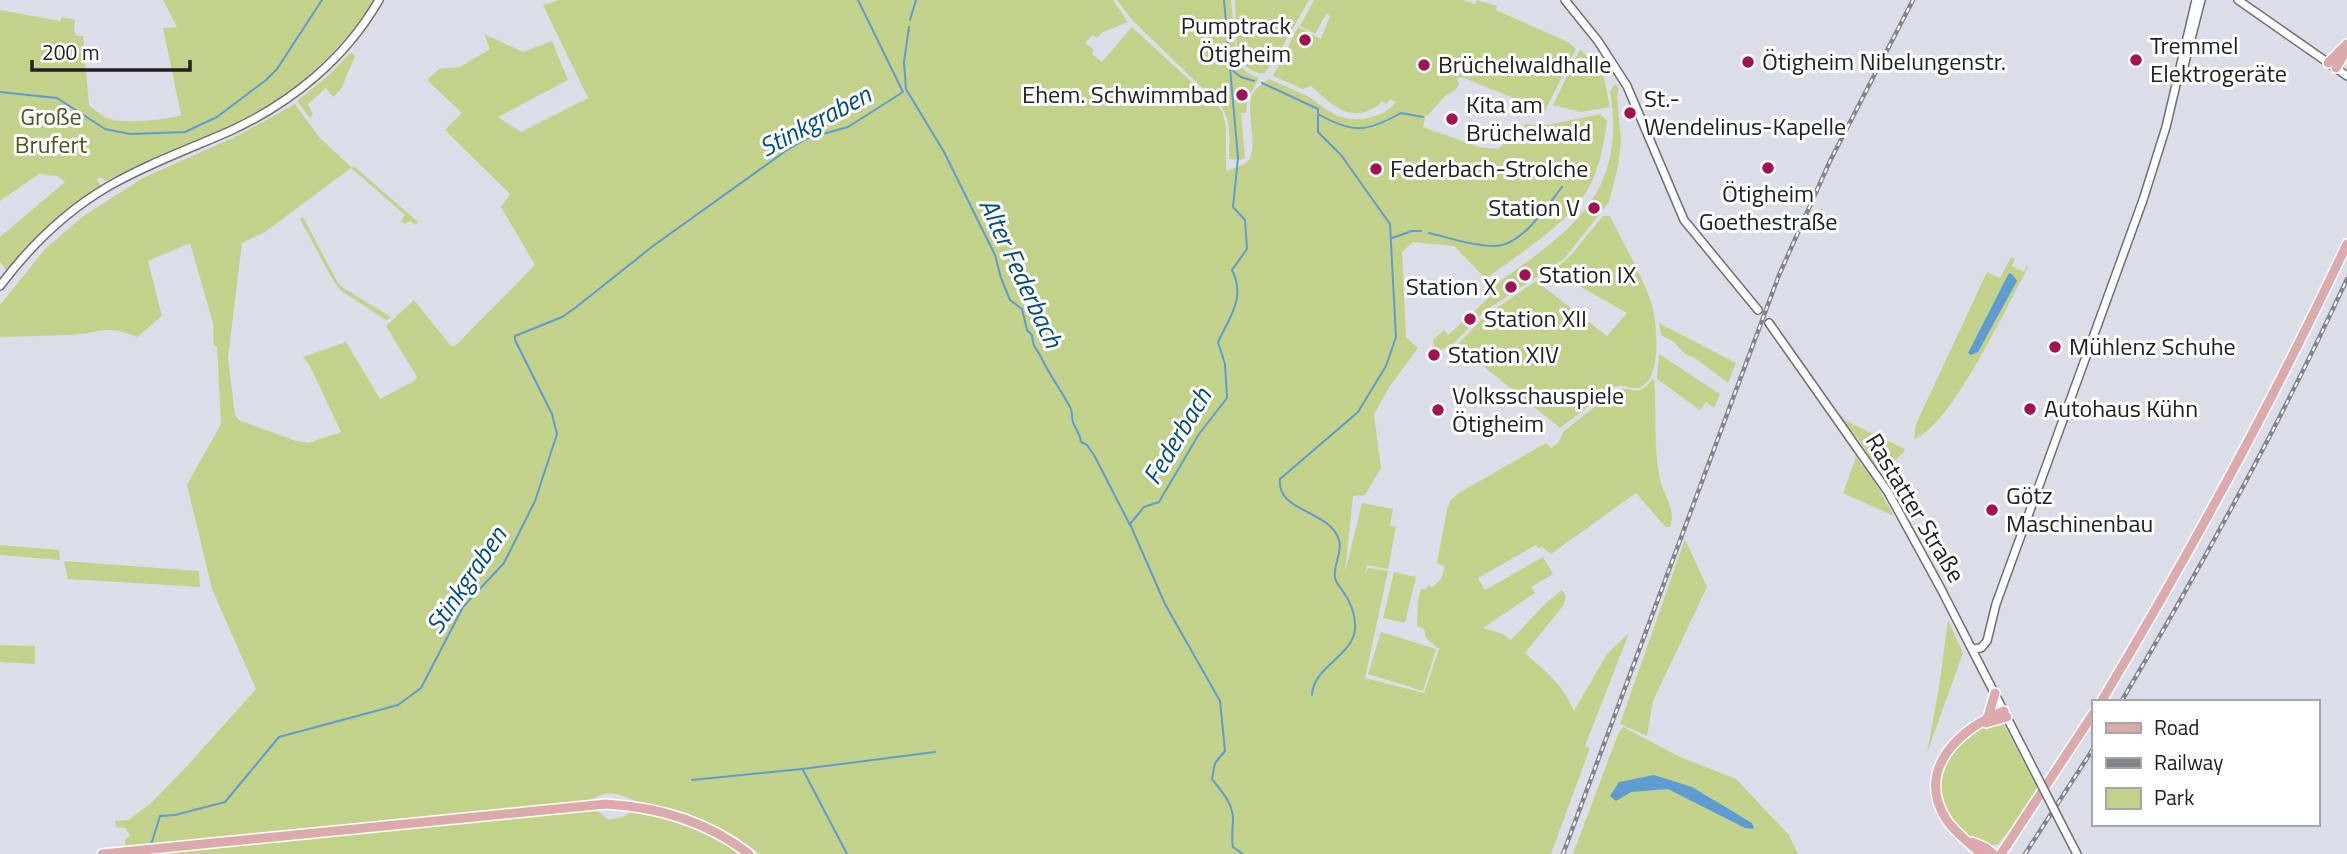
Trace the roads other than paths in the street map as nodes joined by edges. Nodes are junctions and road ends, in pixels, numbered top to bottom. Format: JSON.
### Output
{"nodes":[{"id":1,"x":379,"y":0,"type":"edge"},
{"id":2,"x":1565,"y":0,"type":"edge"},
{"id":3,"x":2196,"y":0,"type":"edge"},
{"id":4,"x":2201,"y":0,"type":"edge"},
{"id":5,"x":2238,"y":0,"type":"edge"},
{"id":6,"x":2346,"y":49,"type":"edge"},
{"id":7,"x":2332,"y":65,"type":"junction"},
{"id":8,"x":2347,"y":68,"type":"edge"},
{"id":9,"x":2347,"y":76,"type":"edge"},
{"id":10,"x":2176,"y":87,"type":"junction"},
{"id":11,"x":2347,"y":244,"type":"edge"},
{"id":12,"x":0,"y":286,"type":"edge"},
{"id":13,"x":1758,"y":310,"type":"dead end"},
{"id":14,"x":1769,"y":323,"type":"dead end"},
{"id":15,"x":1973,"y":649,"type":"junction"},
{"id":16,"x":1995,"y":693,"type":"junction"},
{"id":17,"x":2102,"y":700,"type":"edge"},
{"id":18,"x":2005,"y":714,"type":"junction"},
{"id":19,"x":2092,"y":716,"type":"edge"},
{"id":20,"x":1988,"y":718,"type":"junction"},
{"id":21,"x":1978,"y":726,"type":"junction"},
{"id":22,"x":2009,"y":843,"type":"junction"},
{"id":23,"x":1987,"y":852,"type":"edge"},
{"id":24,"x":102,"y":854,"type":"edge"},
{"id":25,"x":749,"y":854,"type":"edge"},
{"id":26,"x":2001,"y":854,"type":"edge"},
{"id":27,"x":2077,"y":854,"type":"edge"}],
"edges":[{"from":1,"to":12,"type":"street"},
{"from":2,"to":13,"type":"street"},
{"from":3,"to":10,"type":"street"},
{"from":4,"to":10,"type":"street"},
{"from":5,"to":7,"type":"street"},
{"from":6,"to":7,"type":"main road"},
{"from":6,"to":8,"type":"main road"},
{"from":7,"to":9,"type":"street"},
{"from":10,"to":15,"type":"street"},
{"from":11,"to":17,"type":"main road"},
{"from":14,"to":15,"type":"street","name":"Rastatter Straße"},
{"from":15,"to":16,"type":"street","name":"Rastatter Straße"},
{"from":16,"to":18,"type":"street","name":"Rastatter Straße"},
{"from":16,"to":20,"type":"main road"},
{"from":18,"to":20,"type":"main road"},
{"from":18,"to":21,"type":"main road"},
{"from":18,"to":27,"type":"street","name":"Rastatter Straße","bridge":true},
{"from":19,"to":22,"type":"main road"},
{"from":20,"to":21,"type":"main road"},
{"from":21,"to":23,"type":"main road"},
{"from":22,"to":23,"type":"main road"},
{"from":22,"to":26,"type":"main road"},
{"from":24,"to":25,"type":"main road"}]}
